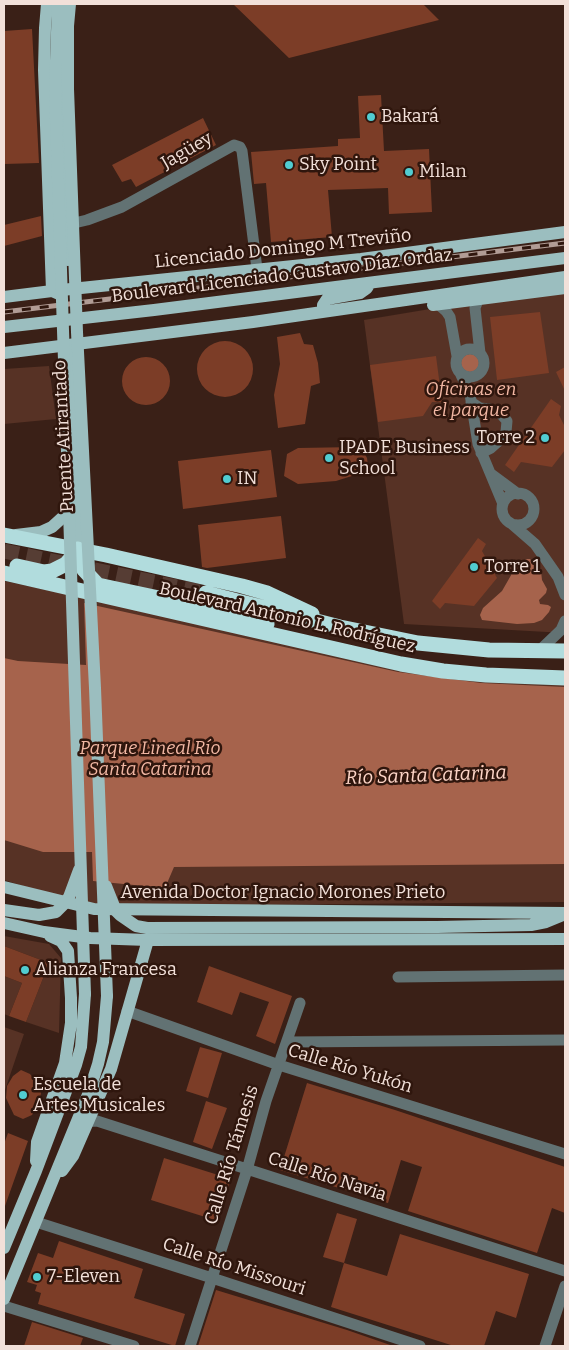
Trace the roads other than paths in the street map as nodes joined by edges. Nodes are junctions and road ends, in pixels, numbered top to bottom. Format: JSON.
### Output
{"nodes":[{"id":1,"x":47,"y":4,"type":"edge"},
{"id":2,"x":58,"y":4,"type":"edge"},
{"id":3,"x":69,"y":4,"type":"edge"},
{"id":4,"x":66,"y":225,"type":"junction"},
{"id":5,"x":565,"y":232,"type":"edge"},
{"id":6,"x":565,"y":258,"type":"edge"},
{"id":7,"x":257,"y":269,"type":"junction"},
{"id":8,"x":565,"y":277,"type":"edge"},
{"id":9,"x":370,"y":283,"type":"junction"},
{"id":10,"x":565,"y":288,"type":"edge"},
{"id":11,"x":52,"y":291,"type":"junction"},
{"id":12,"x":69,"y":294,"type":"junction"},
{"id":13,"x":4,"y":297,"type":"edge"},
{"id":14,"x":478,"y":300,"type":"junction"},
{"id":15,"x":438,"y":304,"type":"junction"},
{"id":16,"x":323,"y":311,"type":"junction"},
{"id":17,"x":69,"y":320,"type":"junction"},
{"id":18,"x":4,"y":327,"type":"edge"},
{"id":19,"x":70,"y":344,"type":"junction"},
{"id":20,"x":4,"y":353,"type":"edge"},
{"id":21,"x":480,"y":353,"type":"junction"},
{"id":22,"x":457,"y":356,"type":"junction"},
{"id":23,"x":460,"y":375,"type":"junction"},
{"id":24,"x":478,"y":375,"type":"junction"},
{"id":25,"x":470,"y":398,"type":"junction"},
{"id":26,"x":481,"y":453,"type":"junction"},
{"id":27,"x":491,"y":474,"type":"junction"},
{"id":28,"x":508,"y":497,"type":"junction"},
{"id":29,"x":76,"y":505,"type":"junction"},
{"id":30,"x":532,"y":516,"type":"junction"},
{"id":31,"x":512,"y":524,"type":"junction"},
{"id":32,"x":6,"y":536,"type":"edge"},
{"id":33,"x":535,"y":544,"type":"junction"},
{"id":34,"x":78,"y":549,"type":"junction"},
{"id":35,"x":106,"y":555,"type":"junction"},
{"id":36,"x":4,"y":564,"type":"edge"},
{"id":37,"x":4,"y":573,"type":"edge"},
{"id":38,"x":36,"y":581,"type":"junction"},
{"id":39,"x":4,"y":582,"type":"edge"},
{"id":40,"x":94,"y":582,"type":"junction"},
{"id":41,"x":206,"y":593,"type":"tunnel mouth"},
{"id":42,"x":565,"y":595,"type":"edge"},
{"id":43,"x":565,"y":621,"type":"edge"},
{"id":44,"x":340,"y":627,"type":"junction"},
{"id":45,"x":295,"y":640,"type":"junction"},
{"id":46,"x":539,"y":651,"type":"junction"},
{"id":47,"x":565,"y":651,"type":"edge"},
{"id":48,"x":565,"y":678,"type":"edge"},
{"id":49,"x":81,"y":866,"type":"junction"},
{"id":50,"x":101,"y":866,"type":"junction"},
{"id":51,"x":4,"y":887,"type":"edge"},
{"id":52,"x":4,"y":910,"type":"edge"},
{"id":53,"x":565,"y":913,"type":"edge"},
{"id":54,"x":4,"y":923,"type":"edge"},
{"id":55,"x":44,"y":932,"type":"junction"},
{"id":56,"x":565,"y":939,"type":"edge"},
{"id":57,"x":148,"y":940,"type":"junction"},
{"id":58,"x":565,"y":975,"type":"edge"},
{"id":59,"x":398,"y":978,"type":"dead end"},
{"id":60,"x":300,"y":1003,"type":"dead end"},
{"id":61,"x":127,"y":1011,"type":"junction"},
{"id":62,"x":565,"y":1040,"type":"edge"},
{"id":63,"x":287,"y":1042,"type":"junction"},
{"id":64,"x":279,"y":1065,"type":"junction"},
{"id":65,"x":83,"y":1122,"type":"junction"},
{"id":66,"x":565,"y":1154,"type":"edge"},
{"id":67,"x":246,"y":1170,"type":"junction"},
{"id":68,"x":36,"y":1171,"type":"junction"},
{"id":69,"x":36,"y":1222,"type":"junction"},
{"id":70,"x":4,"y":1248,"type":"edge"},
{"id":71,"x":565,"y":1271,"type":"edge"},
{"id":72,"x":212,"y":1278,"type":"junction"},
{"id":73,"x":565,"y":1286,"type":"edge"},
{"id":74,"x":5,"y":1293,"type":"edge"},
{"id":75,"x":4,"y":1306,"type":"edge"},
{"id":76,"x":561,"y":1316,"type":"edge"},
{"id":77,"x":134,"y":1346,"type":"edge"},
{"id":78,"x":190,"y":1346,"type":"edge"},
{"id":79,"x":420,"y":1346,"type":"edge"},
{"id":80,"x":545,"y":1346,"type":"edge"}],
"edges":[{"from":1,"to":11,"type":"main road"},
{"from":2,"to":49,"type":"main road","name":"Puente Atirantado","bridge":true},
{"from":3,"to":4,"type":"main road"},
{"from":3,"to":50,"type":"main road","name":"Puente Atirantado","bridge":true},
{"from":4,"to":7,"type":"street","name":"Jagüey"},
{"from":4,"to":12,"type":"main road"},
{"from":5,"to":7,"type":"main road","name":"Licenciado Domingo M Treviño"},
{"from":6,"to":9,"type":"main road","name":"Boulevard Licenciado Gustavo Díaz Ordaz"},
{"from":7,"to":12,"type":"main road","name":"Licenciado Domingo M Treviño"},
{"from":8,"to":16,"type":"main road"},
{"from":9,"to":16,"type":"main road"},
{"from":9,"to":17,"type":"main road","name":"Boulevard Licenciado Gustavo Díaz Ordaz"},
{"from":10,"to":14,"type":"main road"},
{"from":11,"to":12,"type":"main road"},
{"from":11,"to":13,"type":"main road"},
{"from":12,"to":17,"type":"main road"},
{"from":14,"to":15,"type":"main road"},
{"from":14,"to":21,"type":"street"},
{"from":15,"to":16,"type":"main road"},
{"from":15,"to":22,"type":"street"},
{"from":16,"to":19,"type":"main road"},
{"from":17,"to":18,"type":"main road","name":"Boulevard Licenciado Gustavo Díaz Ordaz"},
{"from":17,"to":19,"type":"main road"},
{"from":19,"to":20,"type":"main road"},
{"from":19,"to":29,"type":"main road"},
{"from":21,"to":22,"type":"street"},
{"from":21,"to":24,"type":"street"},
{"from":22,"to":23,"type":"street"},
{"from":23,"to":24,"type":"street"},
{"from":23,"to":25,"type":"street"},
{"from":24,"to":25,"type":"street"},
{"from":25,"to":26,"type":"street"},
{"from":25,"to":26,"type":"street"},
{"from":26,"to":27,"type":"street"},
{"from":27,"to":28,"type":"street"},
{"from":27,"to":28,"type":"street"},
{"from":28,"to":30,"type":"street"},
{"from":28,"to":31,"type":"street"},
{"from":29,"to":32,"type":"main road"},
{"from":29,"to":34,"type":"main road"},
{"from":30,"to":31,"type":"street"},
{"from":30,"to":33,"type":"street"},
{"from":31,"to":33,"type":"street"},
{"from":32,"to":34,"type":"highway"},
{"from":33,"to":42,"type":"street"},
{"from":34,"to":35,"type":"highway"},
{"from":34,"to":36,"type":"highway"},
{"from":34,"to":40,"type":"highway"},
{"from":35,"to":40,"type":"highway"},
{"from":35,"to":44,"type":"highway"},
{"from":37,"to":38,"type":"highway","name":"Boulevard Antonio L. Rodríguez"},
{"from":38,"to":39,"type":"highway"},
{"from":38,"to":45,"type":"highway","name":"Boulevard Antonio L. Rodríguez"},
{"from":40,"to":45,"type":"highway"},
{"from":41,"to":44,"type":"highway","name":"Boulevard Antonio L. Rodríguez"},
{"from":43,"to":46,"type":"street"},
{"from":44,"to":46,"type":"highway","name":"Boulevard Antonio L. Rodríguez"},
{"from":45,"to":48,"type":"highway","name":"Boulevard Antonio L. Rodríguez"},
{"from":46,"to":47,"type":"highway","name":"Boulevard Antonio L. Rodríguez"},
{"from":49,"to":52,"type":"main road","bridge":true},
{"from":49,"to":68,"type":"main road","name":"Puente Atirantado","bridge":true},
{"from":50,"to":53,"type":"main road","bridge":true},
{"from":50,"to":65,"type":"main road","bridge":true},
{"from":51,"to":53,"type":"main road","name":"Avenida Doctor Ignacio Morones Prieto"},
{"from":54,"to":55,"type":"main road"},
{"from":55,"to":57,"type":"main road"},
{"from":55,"to":68,"type":"main road"},
{"from":56,"to":57,"type":"main road"},
{"from":57,"to":61,"type":"main road"},
{"from":58,"to":59,"type":"street"},
{"from":60,"to":63,"type":"street","name":"Calle Río Támesis"},
{"from":61,"to":64,"type":"street","name":"Calle Río Yukón"},
{"from":61,"to":65,"type":"main road"},
{"from":62,"to":63,"type":"street"},
{"from":63,"to":64,"type":"street","name":"Calle Río Támesis"},
{"from":64,"to":66,"type":"street","name":"Calle Río Yukón"},
{"from":64,"to":67,"type":"street","name":"Calle Río Támesis"},
{"from":65,"to":67,"type":"street","name":"Calle Río Navia"},
{"from":65,"to":69,"type":"main road"},
{"from":67,"to":71,"type":"street","name":"Calle Río Navia"},
{"from":67,"to":72,"type":"street","name":"Calle Río Támesis"},
{"from":68,"to":70,"type":"main road","name":"Puente Atirantado"},
{"from":69,"to":72,"type":"street","name":"Calle Río Missouri"},
{"from":69,"to":74,"type":"main road"},
{"from":72,"to":78,"type":"street","name":"Calle Río Támesis"},
{"from":72,"to":79,"type":"street","name":"Calle Río Missouri"},
{"from":73,"to":76,"type":"street"},
{"from":75,"to":77,"type":"street"},
{"from":76,"to":80,"type":"street"}]}
